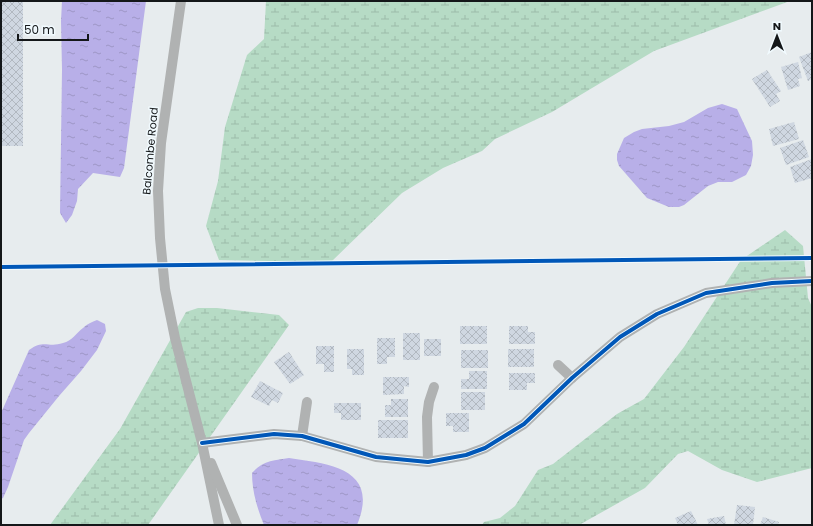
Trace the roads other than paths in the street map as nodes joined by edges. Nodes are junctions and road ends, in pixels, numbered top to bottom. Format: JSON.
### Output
{"nodes":[{"id":1,"x":181,"y":1,"type":"edge"},
{"id":2,"x":812,"y":281,"type":"edge"},
{"id":3,"x":558,"y":365,"type":"dead end"},
{"id":4,"x":572,"y":378,"type":"junction"},
{"id":5,"x":434,"y":387,"type":"dead end"},
{"id":6,"x":307,"y":402,"type":"dead end"},
{"id":7,"x":302,"y":436,"type":"junction"},
{"id":8,"x":202,"y":443,"type":"junction"},
{"id":9,"x":428,"y":462,"type":"junction"},
{"id":10,"x":219,"y":525,"type":"edge"},
{"id":11,"x":237,"y":525,"type":"edge"}],
"edges":[{"from":1,"to":8,"type":"street","name":"Balcombe Road"},
{"from":2,"to":4,"type":"street"},
{"from":3,"to":4,"type":"street"},
{"from":4,"to":9,"type":"street"},
{"from":5,"to":9,"type":"street"},
{"from":6,"to":7,"type":"street"},
{"from":7,"to":8,"type":"street"},
{"from":7,"to":9,"type":"street"},
{"from":8,"to":10,"type":"street","name":"Balcombe Road"},
{"from":8,"to":11,"type":"street","name":"Balcombe Road"}]}
